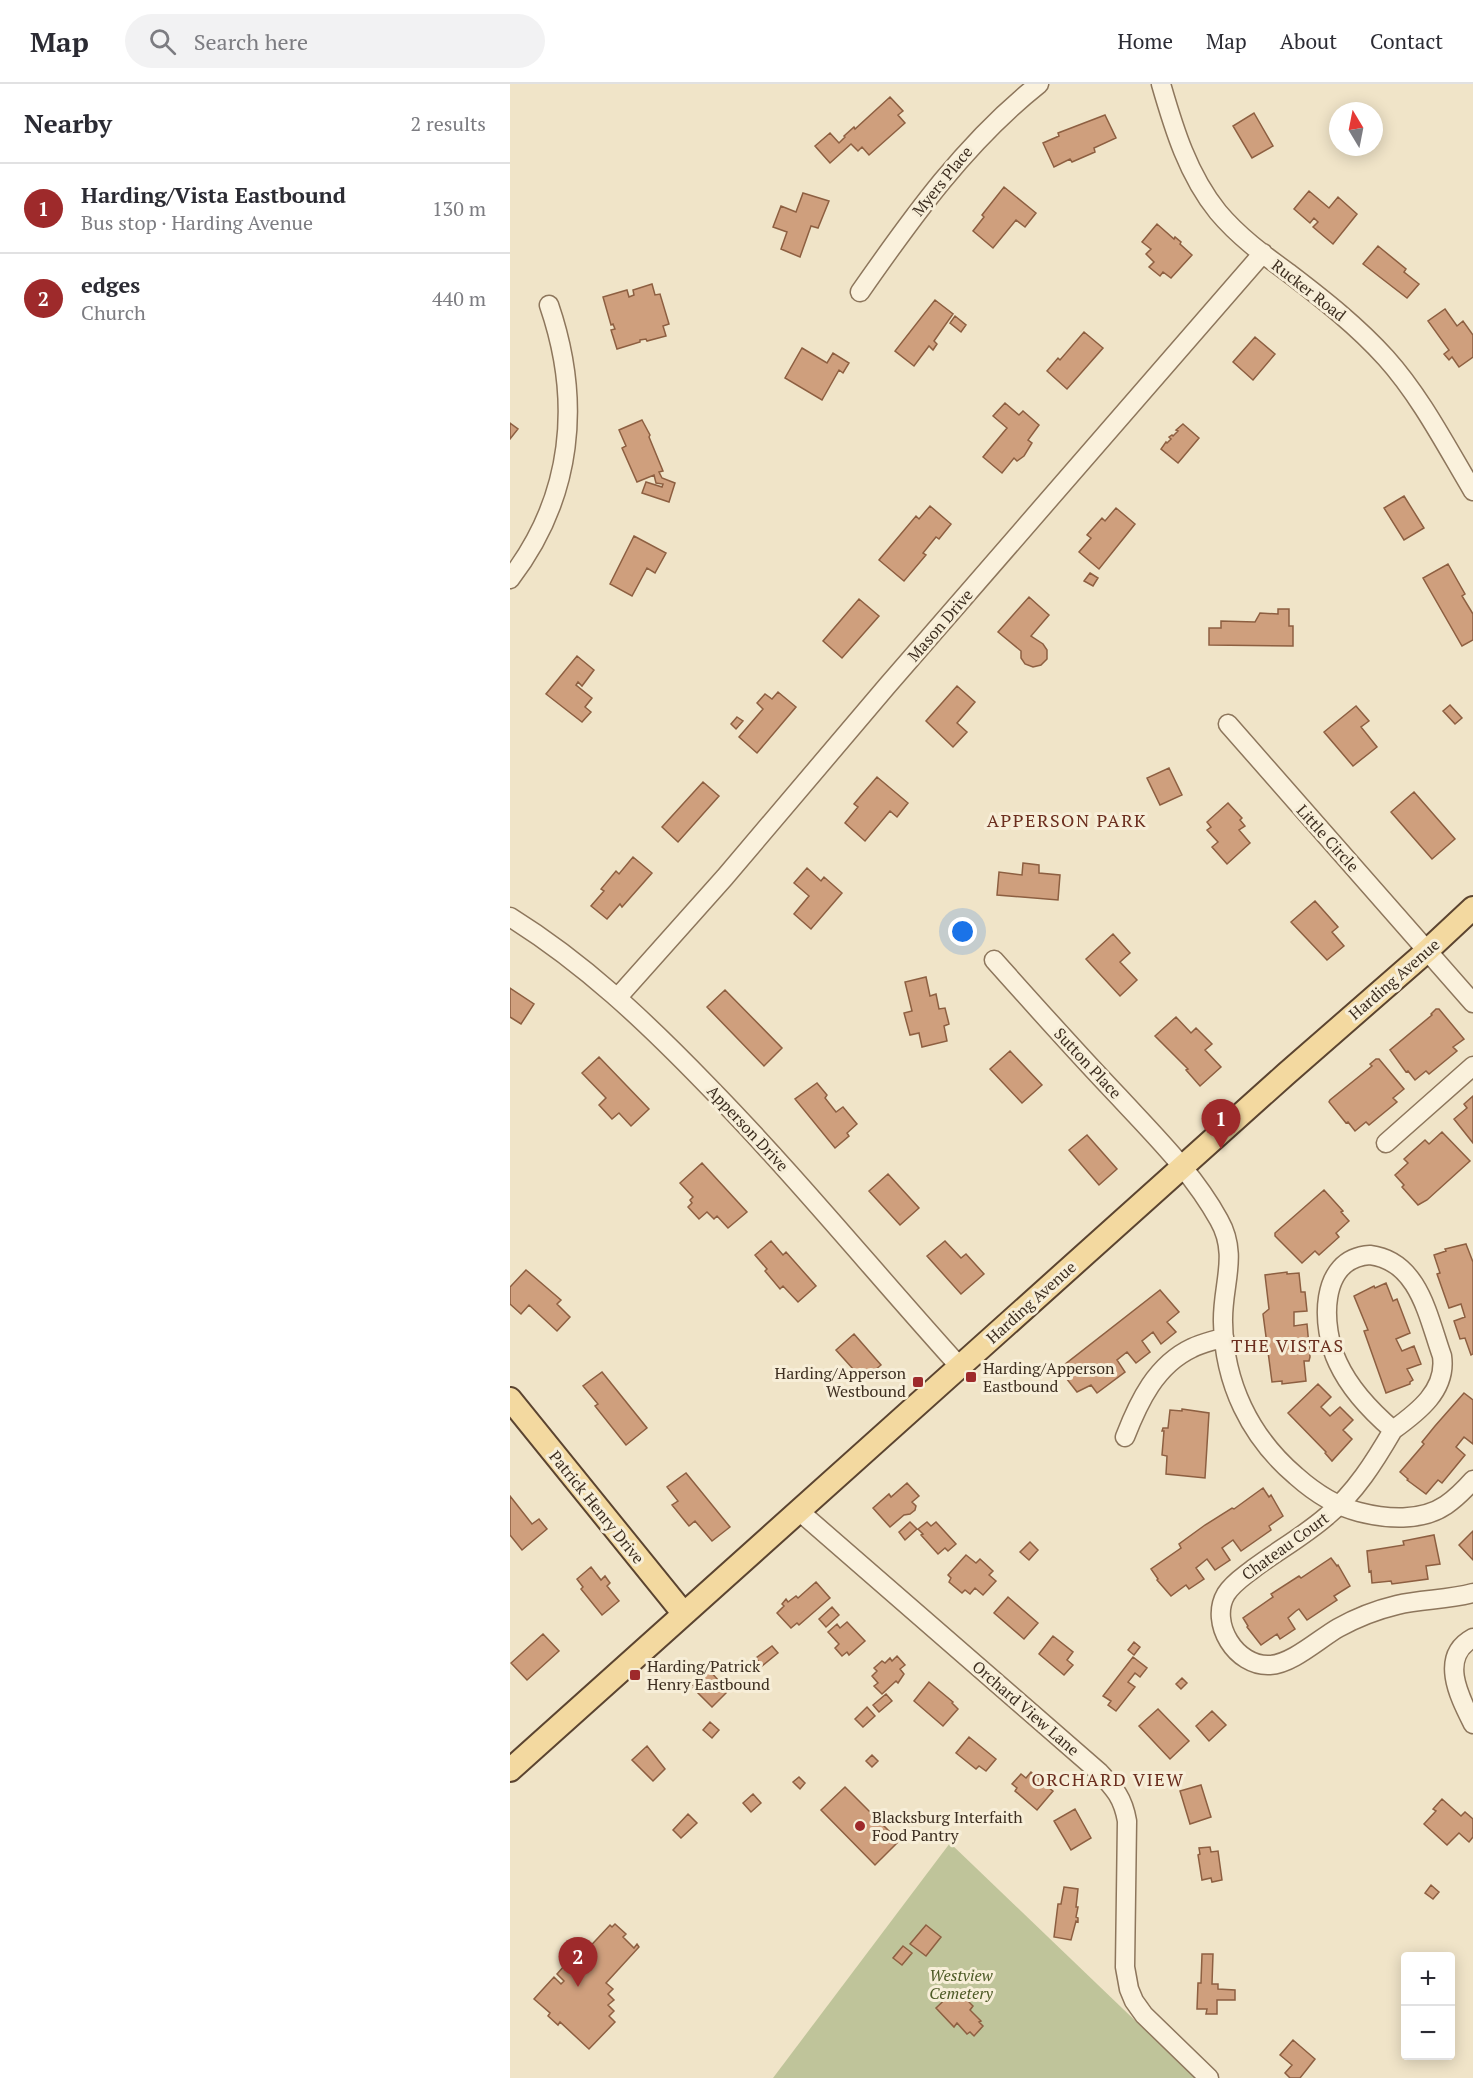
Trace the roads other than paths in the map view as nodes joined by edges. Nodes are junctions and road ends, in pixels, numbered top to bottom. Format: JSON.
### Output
{"nodes":[{"id":1,"x":1039,"y":84,"type":"edge"},
{"id":2,"x":1161,"y":84,"type":"edge"},
{"id":3,"x":1263,"y":254,"type":"junction"},
{"id":4,"x":860,"y":292,"type":"dead end"},
{"id":5,"x":549,"y":304,"type":"dead end"},
{"id":6,"x":1473,"y":490,"type":"edge"},
{"id":7,"x":510,"y":579,"type":"edge"},
{"id":8,"x":1228,"y":724,"type":"dead end"},
{"id":9,"x":1473,"y":908,"type":"edge"},
{"id":10,"x":510,"y":917,"type":"edge"},
{"id":11,"x":1428,"y":950,"type":"junction"},
{"id":12,"x":994,"y":960,"type":"dead end"},
{"id":13,"x":618,"y":997,"type":"junction"},
{"id":14,"x":1473,"y":1002,"type":"edge"},
{"id":15,"x":1473,"y":1066,"type":"edge"},
{"id":16,"x":1386,"y":1143,"type":"dead end"},
{"id":17,"x":1183,"y":1167,"type":"junction"},
{"id":18,"x":1224,"y":1337,"type":"junction"},
{"id":19,"x":960,"y":1367,"type":"junction"},
{"id":20,"x":510,"y":1398,"type":"edge"},
{"id":21,"x":1393,"y":1430,"type":"junction"},
{"id":22,"x":1125,"y":1437,"type":"dead end"},
{"id":23,"x":1473,"y":1480,"type":"edge"},
{"id":24,"x":1339,"y":1505,"type":"junction"},
{"id":25,"x":799,"y":1511,"type":"junction"},
{"id":26,"x":1473,"y":1593,"type":"edge"},
{"id":27,"x":684,"y":1614,"type":"junction"},
{"id":28,"x":1473,"y":1638,"type":"edge"},
{"id":29,"x":1473,"y":1724,"type":"edge"},
{"id":30,"x":510,"y":1770,"type":"edge"},
{"id":31,"x":1209,"y":2078,"type":"edge"}],
"edges":[{"from":1,"to":4,"type":"street","name":"Myers Place"},
{"from":2,"to":3,"type":"street","name":"Rucker Road"},
{"from":3,"to":6,"type":"street","name":"Rucker Road"},
{"from":3,"to":13,"type":"street","name":"Mason Drive"},
{"from":5,"to":7,"type":"street"},
{"from":8,"to":11,"type":"street","name":"Little Circle"},
{"from":9,"to":11,"type":"main road","name":"Harding Avenue"},
{"from":10,"to":13,"type":"street","name":"Apperson Drive"},
{"from":11,"to":14,"type":"street","name":"Little Circle"},
{"from":11,"to":17,"type":"main road","name":"Harding Avenue"},
{"from":12,"to":17,"type":"street","name":"Sutton Place"},
{"from":13,"to":19,"type":"street","name":"Apperson Drive"},
{"from":15,"to":16,"type":"street"},
{"from":17,"to":18,"type":"street","name":"Sutton Place"},
{"from":17,"to":19,"type":"main road","name":"Harding Avenue"},
{"from":18,"to":22,"type":"street"},
{"from":18,"to":24,"type":"street","name":"Sutton Place"},
{"from":19,"to":25,"type":"main road","name":"Harding Avenue"},
{"from":20,"to":27,"type":"main road","name":"Patrick Henry Drive"},
{"from":21,"to":21,"type":"street"},
{"from":21,"to":24,"type":"street"},
{"from":23,"to":24,"type":"street","name":"Chateau Court"},
{"from":24,"to":26,"type":"street","name":"Chateau Court"},
{"from":25,"to":27,"type":"main road","name":"Harding Avenue"},
{"from":25,"to":31,"type":"street","name":"Orchard View Lane"},
{"from":27,"to":30,"type":"main road","name":"Harding Avenue"},
{"from":28,"to":29,"type":"street"}]}
